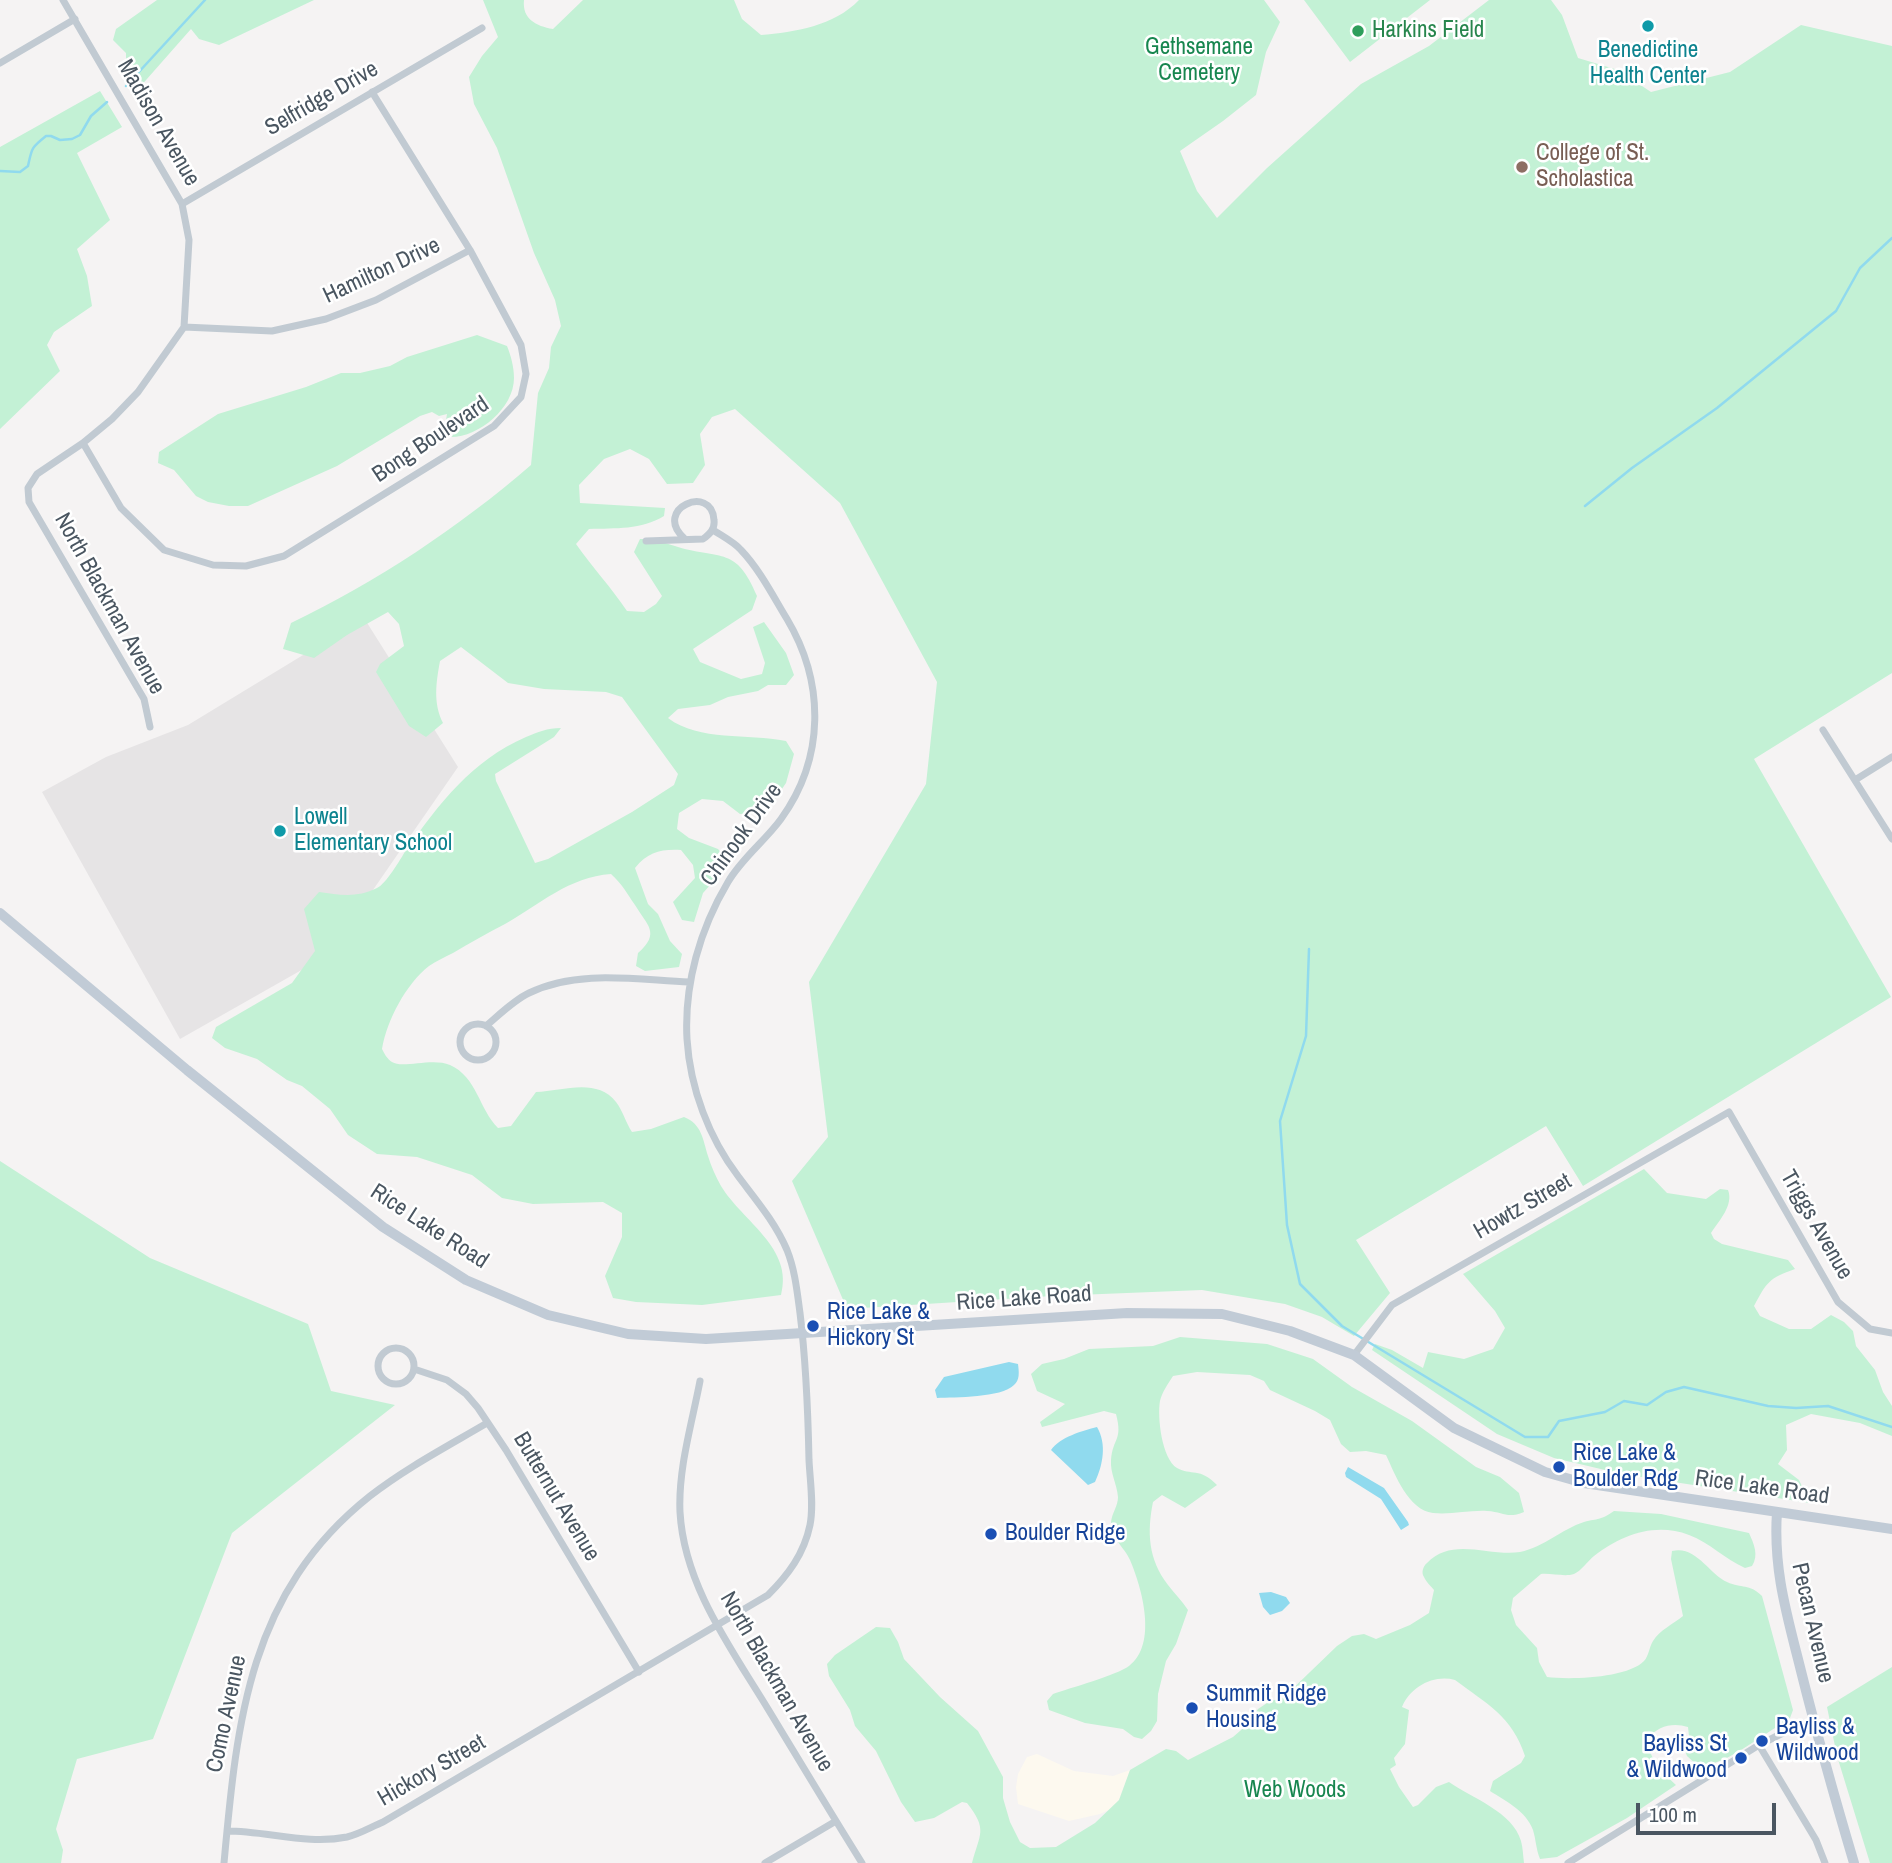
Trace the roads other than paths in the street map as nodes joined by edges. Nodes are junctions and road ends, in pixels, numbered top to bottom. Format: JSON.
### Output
{"nodes":[{"id":1,"x":63,"y":0,"type":"edge"},
{"id":2,"x":75,"y":19,"type":"junction"},
{"id":3,"x":482,"y":28,"type":"dead end"},
{"id":4,"x":0,"y":63,"type":"edge"},
{"id":5,"x":372,"y":92,"type":"junction"},
{"id":6,"x":182,"y":204,"type":"junction"},
{"id":7,"x":470,"y":250,"type":"junction"},
{"id":8,"x":184,"y":327,"type":"junction"},
{"id":9,"x":83,"y":443,"type":"junction"},
{"id":10,"x":713,"y":530,"type":"junction"},
{"id":11,"x":684,"y":538,"type":"junction"},
{"id":12,"x":646,"y":541,"type":"dead end"},
{"id":13,"x":150,"y":727,"type":"dead end"},
{"id":14,"x":1823,"y":730,"type":"dead end"},
{"id":15,"x":1892,"y":757,"type":"edge"},
{"id":16,"x":1855,"y":780,"type":"junction"},
{"id":17,"x":1892,"y":839,"type":"edge"},
{"id":18,"x":0,"y":913,"type":"edge"},
{"id":19,"x":690,"y":982,"type":"junction"},
{"id":20,"x":486,"y":1026,"type":"junction"},
{"id":21,"x":1729,"y":1112,"type":"joint"},
{"id":22,"x":1892,"y":1333,"type":"edge"},
{"id":23,"x":802,"y":1335,"type":"junction"},
{"id":24,"x":1354,"y":1355,"type":"junction"},
{"id":25,"x":414,"y":1369,"type":"junction"},
{"id":26,"x":701,"y":1381,"type":"dead end"},
{"id":27,"x":487,"y":1423,"type":"junction"},
{"id":28,"x":1777,"y":1512,"type":"junction"},
{"id":29,"x":1892,"y":1529,"type":"edge"},
{"id":30,"x":718,"y":1626,"type":"junction"},
{"id":31,"x":639,"y":1672,"type":"junction"},
{"id":32,"x":1814,"y":1723,"type":"junction"},
{"id":33,"x":1759,"y":1745,"type":"junction"},
{"id":34,"x":836,"y":1821,"type":"junction"},
{"id":35,"x":227,"y":1831,"type":"junction"},
{"id":36,"x":224,"y":1863,"type":"edge"},
{"id":37,"x":765,"y":1863,"type":"edge"},
{"id":38,"x":862,"y":1863,"type":"edge"},
{"id":39,"x":1568,"y":1863,"type":"edge"},
{"id":40,"x":1825,"y":1863,"type":"edge"},
{"id":41,"x":1854,"y":1863,"type":"edge"}],
"edges":[{"from":1,"to":2,"type":"street","name":"Madison Avenue"},
{"from":2,"to":4,"type":"street"},
{"from":2,"to":6,"type":"street","name":"Madison Avenue"},
{"from":3,"to":5,"type":"street","name":"Selfridge Drive"},
{"from":5,"to":6,"type":"street","name":"Selfridge Drive"},
{"from":5,"to":7,"type":"street","name":"Bong Boulevard"},
{"from":6,"to":8,"type":"street","name":"Madison Avenue"},
{"from":7,"to":8,"type":"street","name":"Hamilton Drive"},
{"from":7,"to":9,"type":"street","name":"Bong Boulevard"},
{"from":8,"to":9,"type":"street"},
{"from":9,"to":13,"type":"street","name":"North Blackman Avenue"},
{"from":10,"to":11,"type":"street"},
{"from":10,"to":11,"type":"street","name":"Chinook Drive"},
{"from":10,"to":19,"type":"street","name":"Chinook Drive"},
{"from":11,"to":12,"type":"street"},
{"from":14,"to":16,"type":"street"},
{"from":15,"to":16,"type":"street"},
{"from":16,"to":17,"type":"street"},
{"from":18,"to":23,"type":"main road","name":"Rice Lake Road"},
{"from":19,"to":20,"type":"street"},
{"from":19,"to":23,"type":"street","name":"Chinook Drive"},
{"from":20,"to":20,"type":"street"},
{"from":21,"to":22,"type":"street","name":"Triggs Avenue"},
{"from":21,"to":24,"type":"street","name":"Howtz Street"},
{"from":23,"to":24,"type":"main road","name":"Rice Lake Road"},
{"from":23,"to":30,"type":"street"},
{"from":24,"to":28,"type":"main road","name":"Rice Lake Road"},
{"from":25,"to":25,"type":"street","name":"Butternut Avenue"},
{"from":25,"to":27,"type":"street","name":"Butternut Avenue"},
{"from":26,"to":30,"type":"street","name":"North Blackman Avenue"},
{"from":27,"to":31,"type":"street","name":"Butternut Avenue"},
{"from":27,"to":35,"type":"street","name":"Como Avenue"},
{"from":28,"to":29,"type":"main road","name":"Rice Lake Road"},
{"from":28,"to":32,"type":"main road","name":"Pecan Avenue"},
{"from":30,"to":31,"type":"street","name":"Hickory Street"},
{"from":30,"to":34,"type":"street","name":"North Blackman Avenue"},
{"from":31,"to":35,"type":"street","name":"Hickory Street"},
{"from":32,"to":33,"type":"street"},
{"from":32,"to":41,"type":"main road","name":"Pecan Avenue"},
{"from":33,"to":39,"type":"street"},
{"from":33,"to":40,"type":"street"},
{"from":34,"to":37,"type":"street"},
{"from":34,"to":38,"type":"street","name":"North Blackman Avenue"},
{"from":35,"to":36,"type":"street","name":"Como Avenue"}]}
